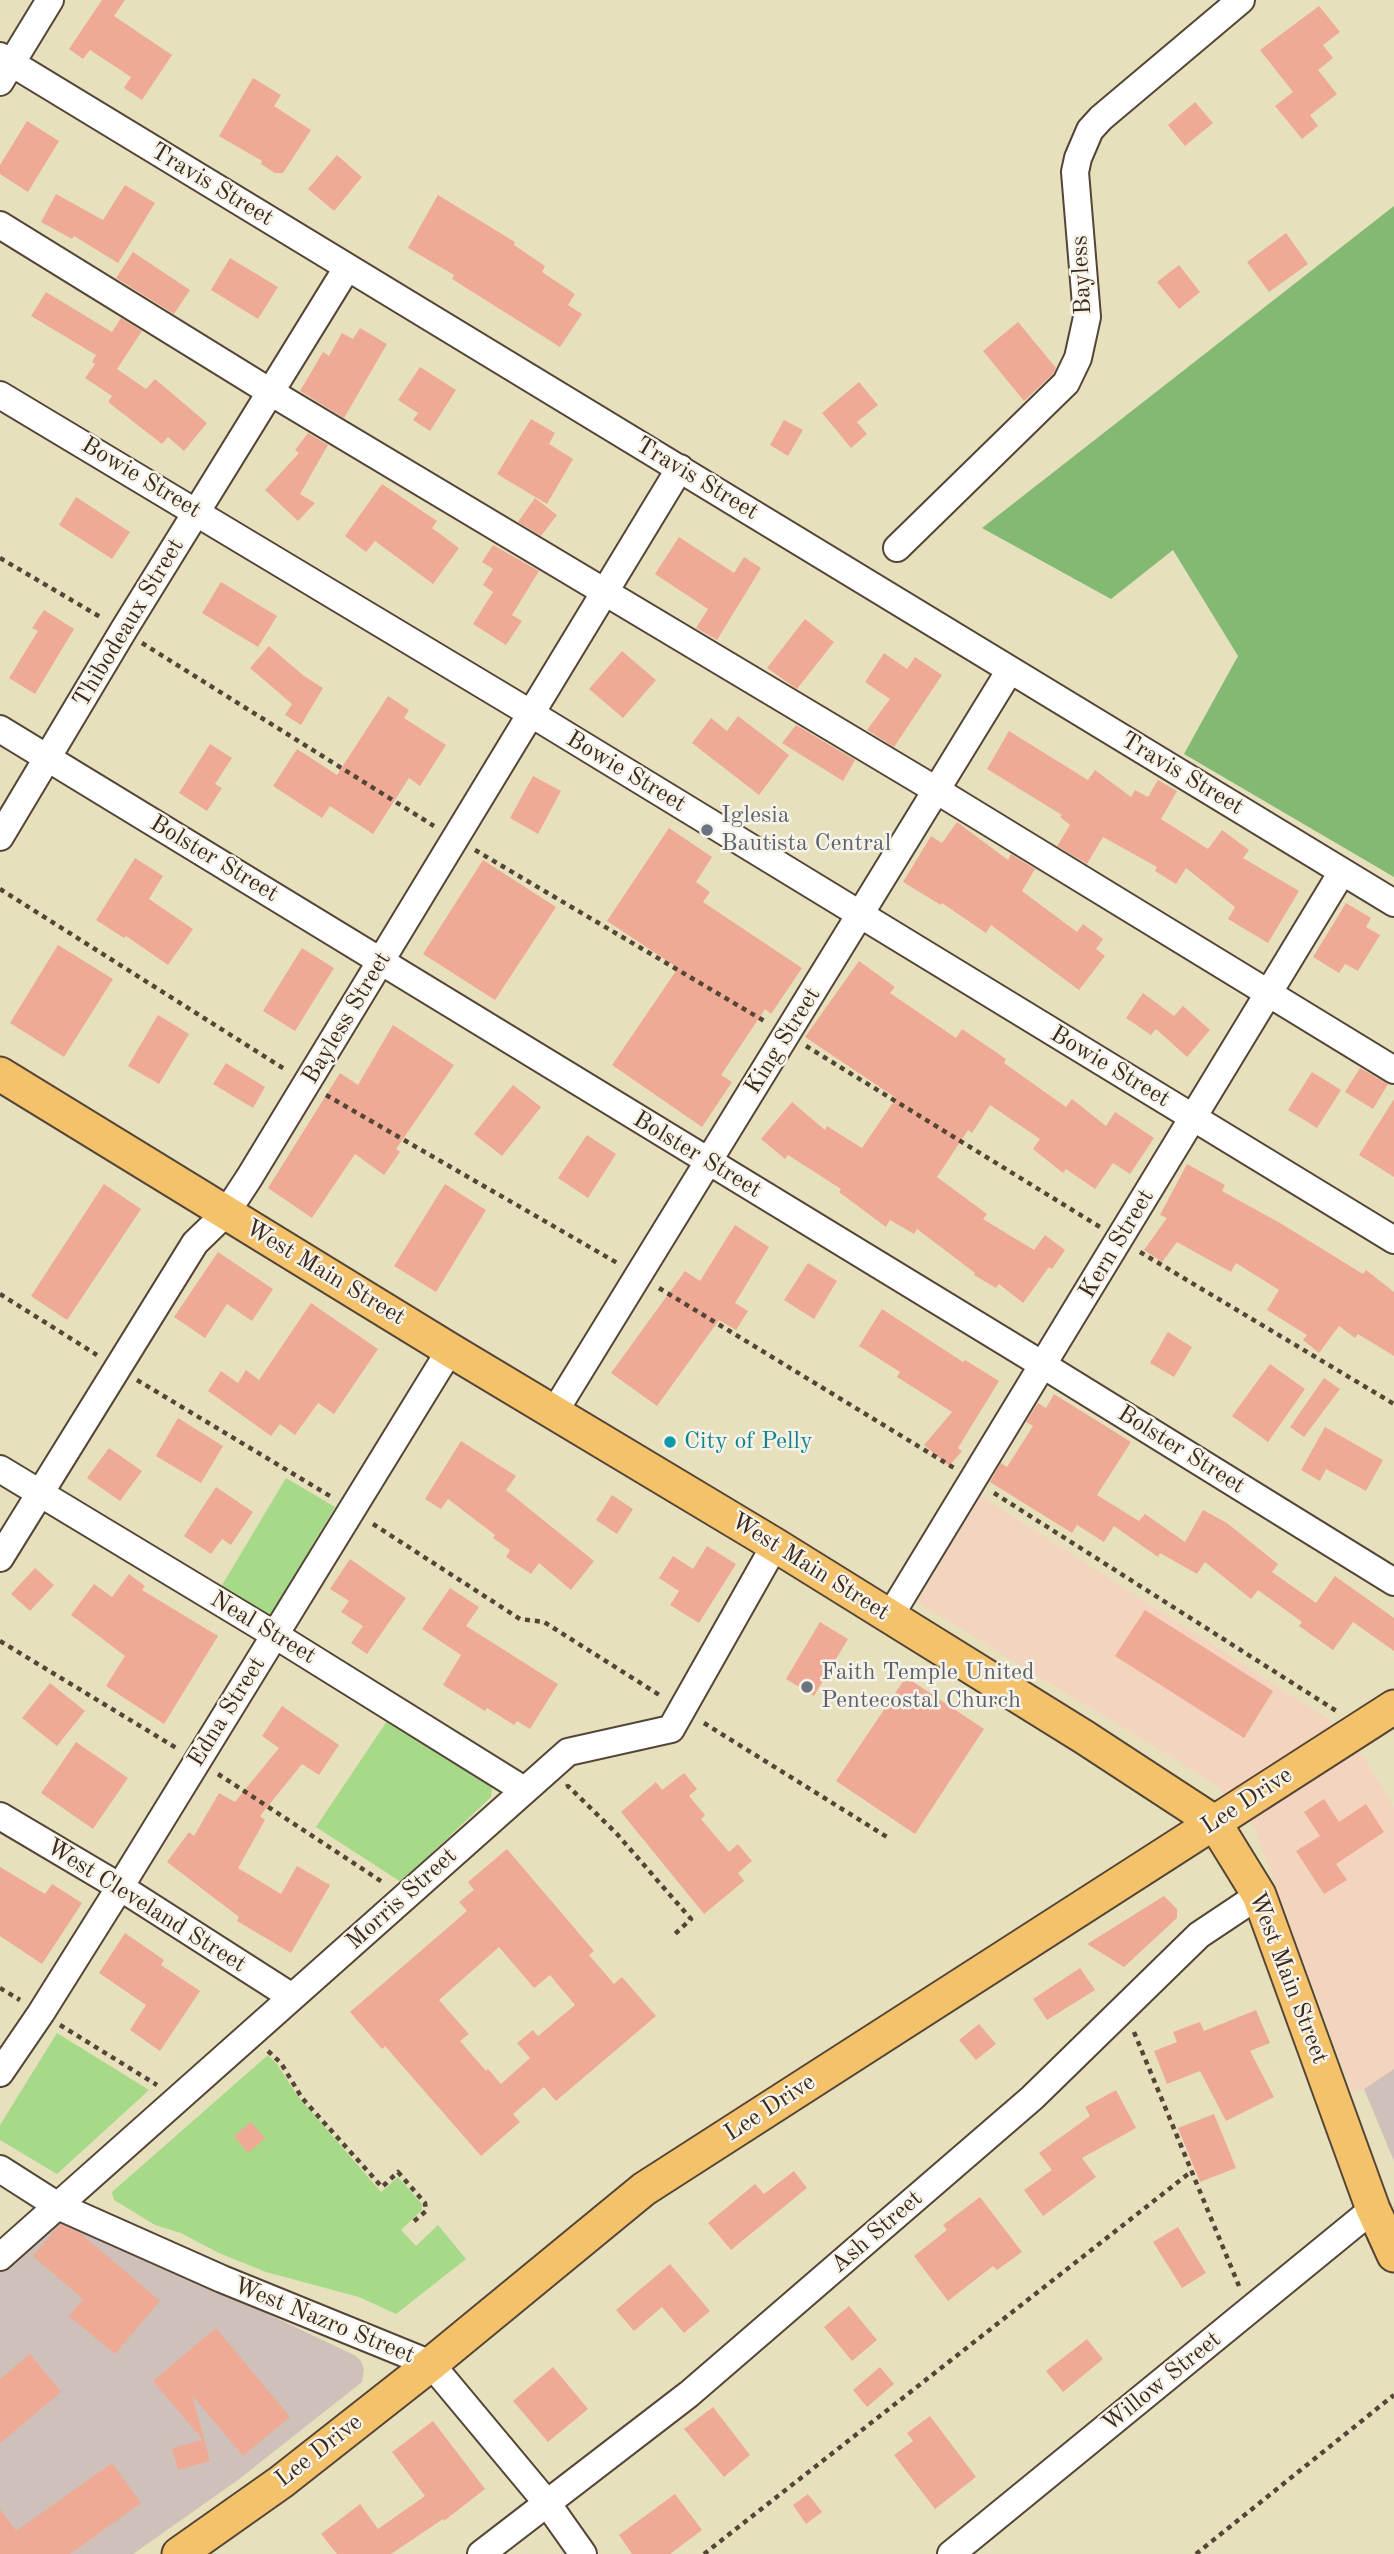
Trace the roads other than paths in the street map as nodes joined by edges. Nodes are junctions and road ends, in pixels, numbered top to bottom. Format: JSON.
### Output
{"nodes":[{"id":1,"x":50,"y":0,"type":"edge"},
{"id":2,"x":1241,"y":0,"type":"edge"},
{"id":3,"x":4,"y":67,"type":"edge"},
{"id":4,"x":0,"y":225,"type":"edge"},
{"id":5,"x":347,"y":268,"type":"junction"},
{"id":6,"x":272,"y":393,"type":"junction"},
{"id":7,"x":0,"y":395,"type":"edge"},
{"id":8,"x":680,"y":468,"type":"junction"},
{"id":9,"x":197,"y":511,"type":"junction"},
{"id":10,"x":897,"y":548,"type":"dead end"},
{"id":11,"x":607,"y":593,"type":"junction"},
{"id":12,"x":1010,"y":670,"type":"junction"},
{"id":13,"x":530,"y":713,"type":"junction"},
{"id":14,"x":0,"y":729,"type":"edge"},
{"id":15,"x":48,"y":757,"type":"junction"},
{"id":16,"x":936,"y":790,"type":"junction"},
{"id":17,"x":0,"y":837,"type":"edge"},
{"id":18,"x":1342,"y":872,"type":"junction"},
{"id":19,"x":1394,"y":903,"type":"edge"},
{"id":20,"x":860,"y":915,"type":"junction"},
{"id":21,"x":381,"y":961,"type":"junction"},
{"id":22,"x":1268,"y":993,"type":"junction"},
{"id":23,"x":1394,"y":1070,"type":"edge"},
{"id":24,"x":0,"y":1074,"type":"edge"},
{"id":25,"x":1193,"y":1118,"type":"junction"},
{"id":26,"x":708,"y":1162,"type":"junction"},
{"id":27,"x":226,"y":1213,"type":"junction"},
{"id":28,"x":1394,"y":1240,"type":"edge"},
{"id":29,"x":450,"y":1350,"type":"junction"},
{"id":30,"x":1043,"y":1365,"type":"junction"},
{"id":31,"x":555,"y":1411,"type":"junction"},
{"id":32,"x":0,"y":1469,"type":"edge"},
{"id":33,"x":40,"y":1493,"type":"junction"},
{"id":34,"x":775,"y":1545,"type":"junction"},
{"id":35,"x":0,"y":1558,"type":"edge"},
{"id":36,"x":1394,"y":1582,"type":"edge"},
{"id":37,"x":890,"y":1616,"type":"junction"},
{"id":38,"x":275,"y":1634,"type":"junction"},
{"id":39,"x":1394,"y":1707,"type":"edge"},
{"id":40,"x":524,"y":1790,"type":"junction"},
{"id":41,"x":0,"y":1816,"type":"edge"},
{"id":42,"x":1214,"y":1822,"type":"junction"},
{"id":43,"x":120,"y":1887,"type":"junction"},
{"id":44,"x":1259,"y":1895,"type":"junction"},
{"id":45,"x":292,"y":1997,"type":"junction"},
{"id":46,"x":0,"y":2073,"type":"edge"},
{"id":47,"x":0,"y":2169,"type":"edge"},
{"id":48,"x":58,"y":2206,"type":"junction"},
{"id":49,"x":1373,"y":2209,"type":"junction"},
{"id":50,"x":1394,"y":2255,"type":"edge"},
{"id":51,"x":0,"y":2257,"type":"edge"},
{"id":52,"x":431,"y":2364,"type":"junction"},
{"id":53,"x":547,"y":2504,"type":"junction"},
{"id":54,"x":178,"y":2554,"type":"edge"},
{"id":55,"x":481,"y":2554,"type":"edge"},
{"id":56,"x":583,"y":2554,"type":"edge"},
{"id":57,"x":951,"y":2554,"type":"edge"}],
"edges":[{"from":1,"to":3,"type":"street"},
{"from":2,"to":10,"type":"street","name":"Bayless"},
{"from":3,"to":5,"type":"street","name":"Travis Street"},
{"from":4,"to":6,"type":"street"},
{"from":5,"to":6,"type":"street","name":"Thibodeaux Street"},
{"from":5,"to":8,"type":"street","name":"Travis Street"},
{"from":6,"to":9,"type":"street","name":"Thibodeaux Street"},
{"from":6,"to":11,"type":"street"},
{"from":7,"to":9,"type":"street","name":"Bowie Street"},
{"from":8,"to":11,"type":"street","name":"Bayless Street"},
{"from":8,"to":12,"type":"street","name":"Travis Street"},
{"from":9,"to":13,"type":"street","name":"Bowie Street"},
{"from":9,"to":15,"type":"street","name":"Thibodeaux Street"},
{"from":11,"to":13,"type":"street","name":"Bayless Street"},
{"from":11,"to":16,"type":"street"},
{"from":12,"to":16,"type":"street","name":"King Street"},
{"from":12,"to":18,"type":"street","name":"Travis Street"},
{"from":13,"to":20,"type":"street","name":"Bowie Street"},
{"from":13,"to":21,"type":"street","name":"Bayless Street"},
{"from":14,"to":15,"type":"street","name":"Bolster Street"},
{"from":15,"to":17,"type":"street","name":"Thibodeaux Street"},
{"from":15,"to":21,"type":"street","name":"Bolster Street"},
{"from":16,"to":20,"type":"street","name":"King Street"},
{"from":16,"to":22,"type":"street"},
{"from":18,"to":19,"type":"street","name":"Travis Street"},
{"from":18,"to":22,"type":"street","name":"Kern Street"},
{"from":20,"to":25,"type":"street","name":"Bowie Street"},
{"from":20,"to":26,"type":"street","name":"King Street"},
{"from":21,"to":26,"type":"street","name":"Bolster Street"},
{"from":21,"to":27,"type":"street","name":"Bayless Street"},
{"from":22,"to":23,"type":"street"},
{"from":22,"to":25,"type":"street","name":"Kern Street"},
{"from":24,"to":27,"type":"main road","name":"West Main Street"},
{"from":25,"to":28,"type":"street","name":"Bowie Street"},
{"from":25,"to":30,"type":"street","name":"Kern Street"},
{"from":26,"to":30,"type":"street","name":"Bolster Street"},
{"from":26,"to":31,"type":"street","name":"King Street"},
{"from":27,"to":29,"type":"main road","name":"West Main Street"},
{"from":27,"to":33,"type":"street","name":"Bayless Street"},
{"from":29,"to":31,"type":"main road","name":"West Main Street"},
{"from":29,"to":38,"type":"street","name":"Edna Street"},
{"from":30,"to":36,"type":"street","name":"Bolster Street"},
{"from":30,"to":37,"type":"street","name":"Kern Street"},
{"from":31,"to":34,"type":"main road","name":"West Main Street"},
{"from":32,"to":33,"type":"street","name":"Neal Street"},
{"from":33,"to":35,"type":"street","name":"Bayless Street"},
{"from":33,"to":38,"type":"street","name":"Neal Street"},
{"from":34,"to":37,"type":"main road","name":"West Main Street"},
{"from":34,"to":40,"type":"street","name":"Morris Street"},
{"from":37,"to":42,"type":"main road","name":"West Main Street"},
{"from":38,"to":40,"type":"street","name":"Neal Street"},
{"from":38,"to":43,"type":"street","name":"Edna Street"},
{"from":39,"to":42,"type":"main road","name":"Lee Drive"},
{"from":40,"to":45,"type":"street","name":"Morris Street"},
{"from":41,"to":43,"type":"street","name":"West Cleveland Street"},
{"from":42,"to":44,"type":"main road","name":"West Main Street"},
{"from":42,"to":52,"type":"main road","name":"Lee Drive"},
{"from":43,"to":45,"type":"street","name":"West Cleveland Street"},
{"from":43,"to":46,"type":"street","name":"Edna Street"},
{"from":44,"to":49,"type":"main road","name":"West Main Street"},
{"from":44,"to":53,"type":"street","name":"Ash Street"},
{"from":45,"to":48,"type":"street","name":"Morris Street"},
{"from":47,"to":48,"type":"street","name":"West Nazro Street"},
{"from":48,"to":51,"type":"street","name":"Morris Street"},
{"from":48,"to":52,"type":"street","name":"West Nazro Street"},
{"from":49,"to":50,"type":"main road","name":"West Main Street"},
{"from":49,"to":57,"type":"street","name":"Willow Street"},
{"from":52,"to":53,"type":"street","name":"West Nazro Street"},
{"from":52,"to":54,"type":"main road","name":"Lee Drive"},
{"from":53,"to":55,"type":"street","name":"Ash Street"},
{"from":53,"to":56,"type":"street","name":"West Nazro Street"}]}
